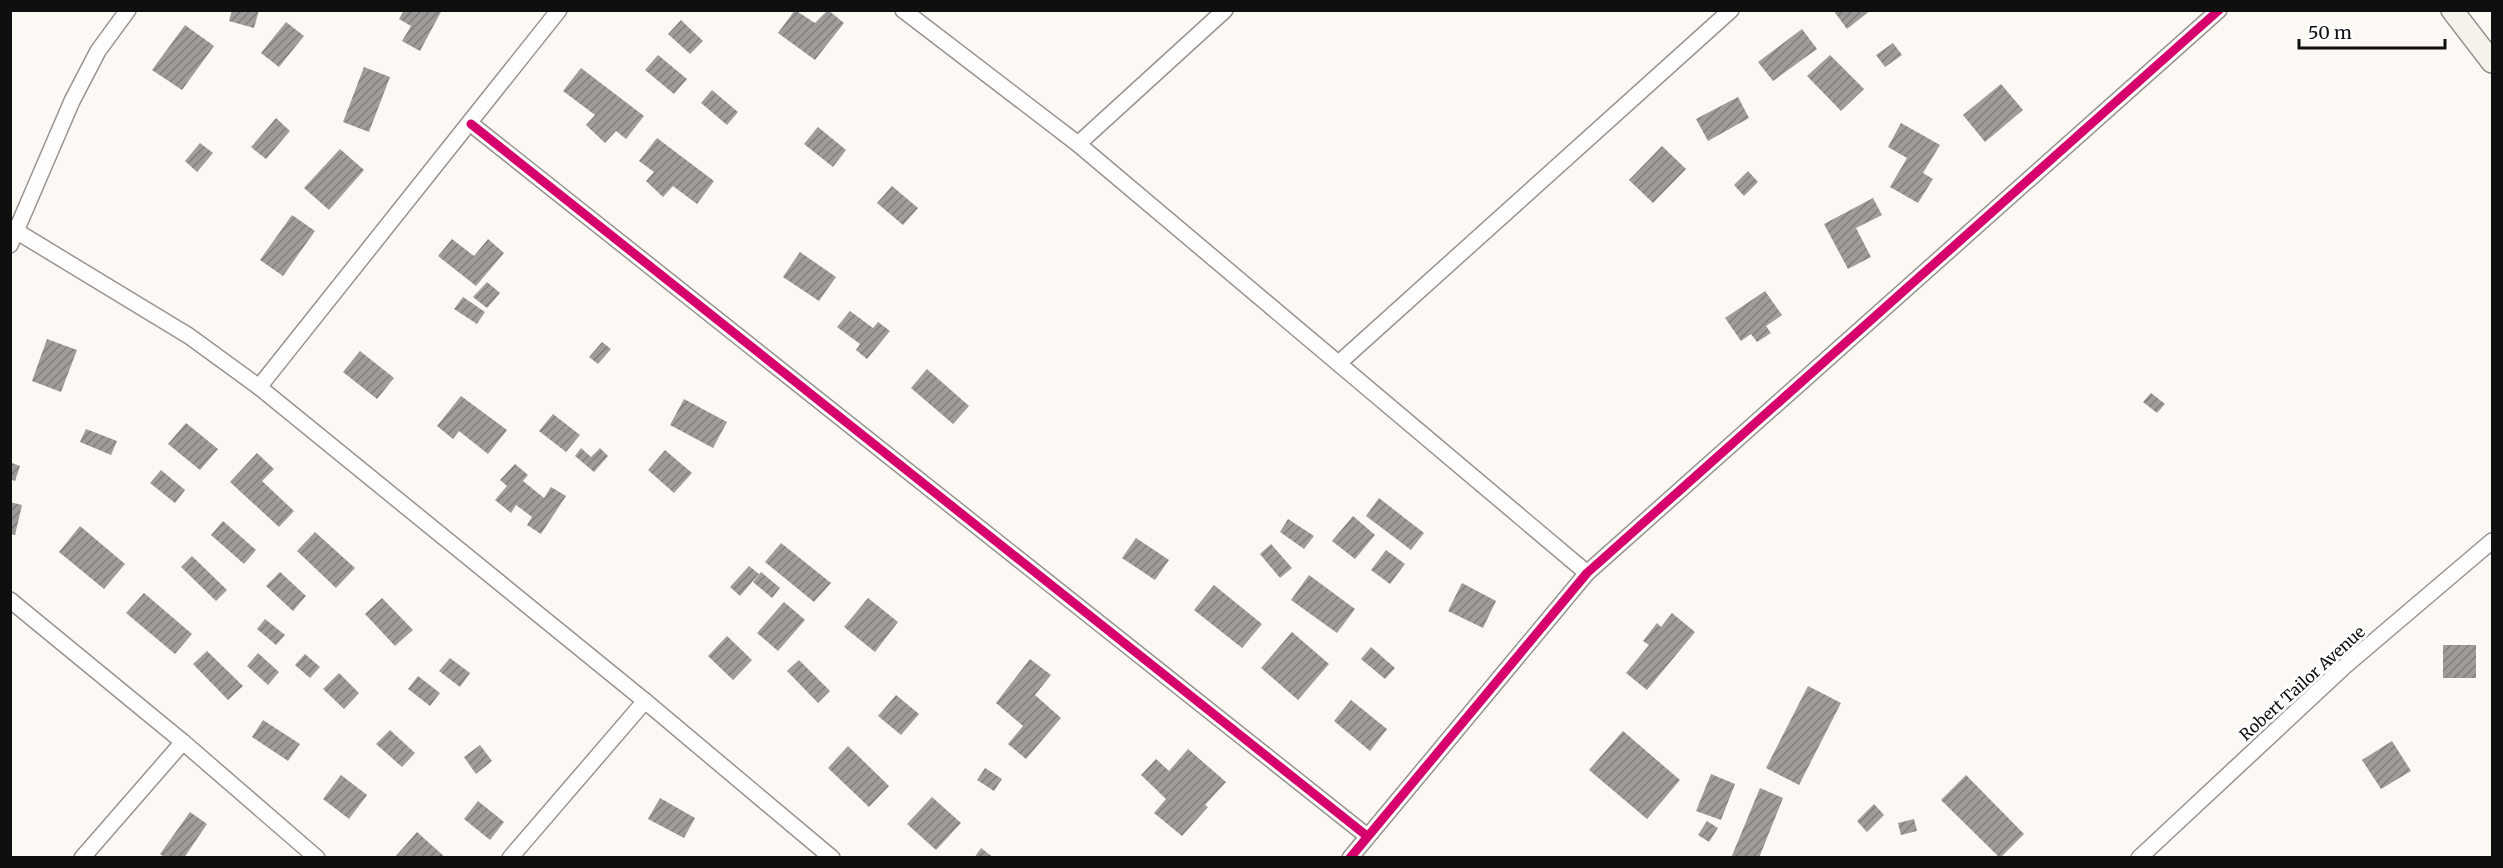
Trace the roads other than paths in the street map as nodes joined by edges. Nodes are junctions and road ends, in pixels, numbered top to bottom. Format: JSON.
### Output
{"nodes":[{"id":1,"x":128,"y":10,"type":"edge"},
{"id":2,"x":559,"y":10,"type":"edge"},
{"id":3,"x":903,"y":10,"type":"edge"},
{"id":4,"x":1225,"y":10,"type":"edge"},
{"id":5,"x":1731,"y":10,"type":"edge"},
{"id":6,"x":2219,"y":10,"type":"edge"},
{"id":7,"x":2452,"y":10,"type":"edge"},
{"id":8,"x":2493,"y":62,"type":"edge"},
{"id":9,"x":471,"y":124,"type":"junction"},
{"id":10,"x":1078,"y":144,"type":"junction"},
{"id":11,"x":13,"y":238,"type":"edge"},
{"id":12,"x":1340,"y":363,"type":"junction"},
{"id":13,"x":259,"y":387,"type":"junction"},
{"id":14,"x":2493,"y":541,"type":"edge"},
{"id":15,"x":1587,"y":573,"type":"junction"},
{"id":16,"x":10,"y":600,"type":"edge"},
{"id":17,"x":645,"y":701,"type":"junction"},
{"id":18,"x":183,"y":742,"type":"junction"},
{"id":19,"x":1366,"y":836,"type":"junction"},
{"id":20,"x":82,"y":858,"type":"edge"},
{"id":21,"x":317,"y":858,"type":"edge"},
{"id":22,"x":510,"y":858,"type":"edge"},
{"id":23,"x":832,"y":858,"type":"edge"},
{"id":24,"x":1350,"y":858,"type":"edge"},
{"id":25,"x":2139,"y":858,"type":"edge"}],
"edges":[{"from":1,"to":11,"type":"street"},
{"from":2,"to":9,"type":"street"},
{"from":3,"to":10,"type":"street"},
{"from":4,"to":10,"type":"street"},
{"from":5,"to":12,"type":"street"},
{"from":6,"to":15,"type":"street"},
{"from":7,"to":8,"type":"main road"},
{"from":9,"to":13,"type":"street"},
{"from":9,"to":19,"type":"street"},
{"from":10,"to":12,"type":"street"},
{"from":11,"to":13,"type":"street"},
{"from":12,"to":15,"type":"street"},
{"from":13,"to":17,"type":"street"},
{"from":14,"to":25,"type":"street","name":"Robert Tailor Avenue"},
{"from":15,"to":19,"type":"street"},
{"from":16,"to":18,"type":"street"},
{"from":17,"to":22,"type":"street"},
{"from":17,"to":23,"type":"street"},
{"from":18,"to":20,"type":"street"},
{"from":18,"to":21,"type":"street"},
{"from":19,"to":24,"type":"street"}]}
